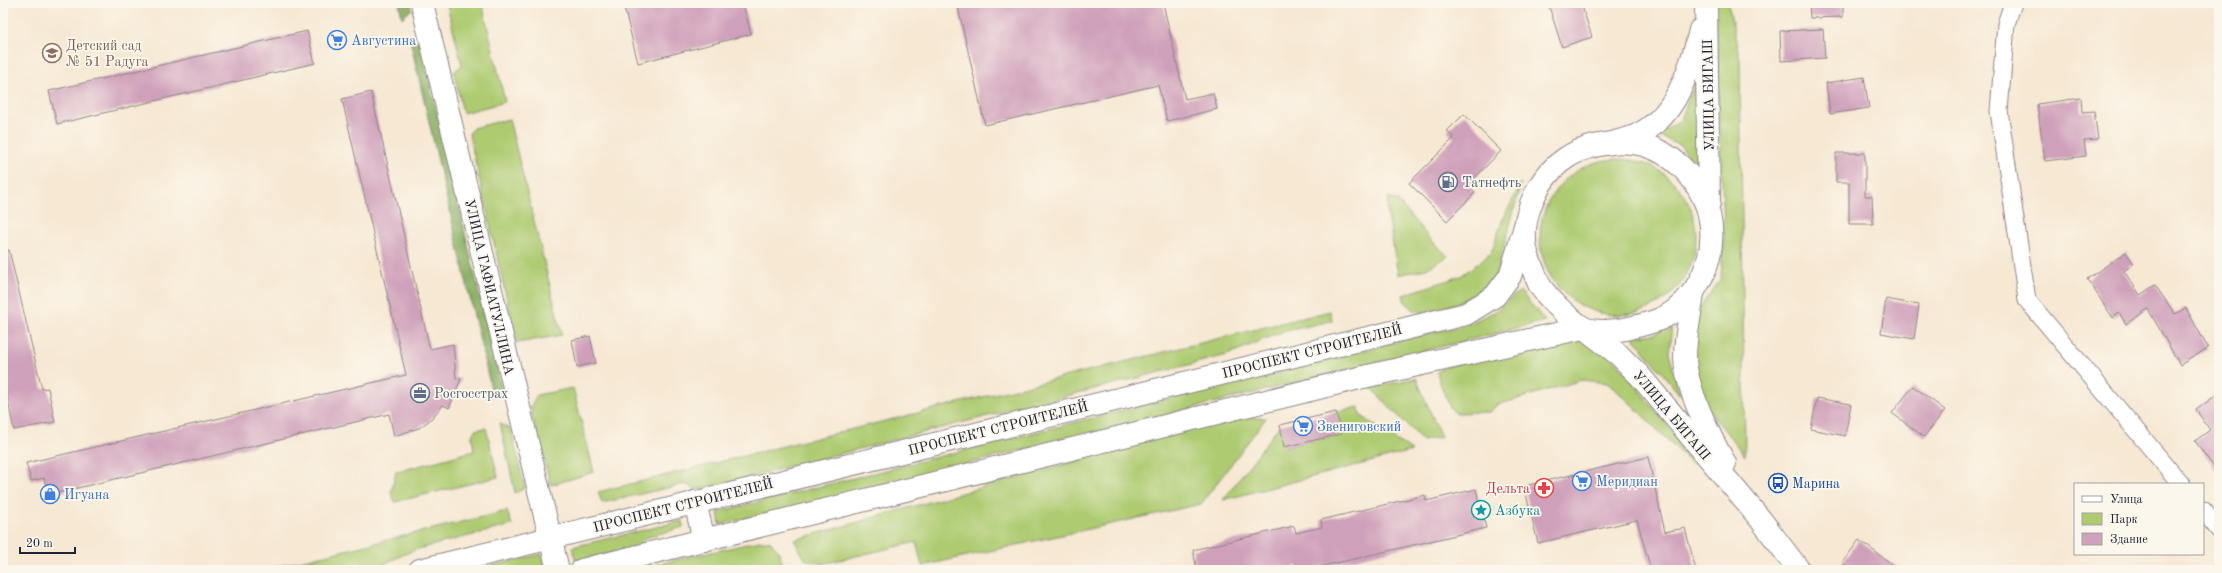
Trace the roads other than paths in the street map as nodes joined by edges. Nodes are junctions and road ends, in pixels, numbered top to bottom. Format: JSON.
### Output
{"nodes":[{"id":1,"x":422,"y":3,"type":"edge"},
{"id":2,"x":1706,"y":3,"type":"edge"},
{"id":3,"x":2013,"y":3,"type":"edge"},
{"id":4,"x":1592,"y":145,"type":"junction"},
{"id":5,"x":1709,"y":212,"type":"junction"},
{"id":6,"x":1526,"y":225,"type":"junction"},
{"id":7,"x":1693,"y":292,"type":"junction"},
{"id":8,"x":1583,"y":328,"type":"junction"},
{"id":9,"x":2180,"y":483,"type":"edge"},
{"id":10,"x":695,"y":502,"type":"junction"},
{"id":11,"x":1753,"y":511,"type":"junction"},
{"id":12,"x":2204,"y":511,"type":"edge"},
{"id":13,"x":2219,"y":530,"type":"edge"},
{"id":14,"x":550,"y":538,"type":"junction"},
{"id":15,"x":704,"y":540,"type":"junction"},
{"id":16,"x":420,"y":570,"type":"edge"},
{"id":17,"x":558,"y":570,"type":"edge"},
{"id":18,"x":582,"y":570,"type":"edge"},
{"id":19,"x":1799,"y":570,"type":"edge"}],
"edges":[{"from":1,"to":14,"type":"street","name":"УЛИЦА ГАФИАТУЛЛИНА"},
{"from":2,"to":4,"type":"street","name":"УЛИЦА БИГАШ"},
{"from":2,"to":5,"type":"street","name":"УЛИЦА БИГАШ"},
{"from":3,"to":9,"type":"street"},
{"from":4,"to":5,"type":"street"},
{"from":4,"to":6,"type":"street"},
{"from":5,"to":7,"type":"street"},
{"from":6,"to":8,"type":"street","name":"УЛИЦА БИГАШ"},
{"from":6,"to":10,"type":"street","name":"ПРОСПЕКТ СТРОИТЕЛЕЙ"},
{"from":7,"to":8,"type":"street"},
{"from":7,"to":11,"type":"street","name":"УЛИЦА БИГАШ"},
{"from":8,"to":11,"type":"street","name":"УЛИЦА БИГАШ"},
{"from":8,"to":15,"type":"street"},
{"from":10,"to":14,"type":"street","name":"ПРОСПЕКТ СТРОИТЕЛЕЙ"},
{"from":10,"to":15,"type":"street"},
{"from":11,"to":19,"type":"street","name":"УЛИЦА БИГАШ"},
{"from":12,"to":13,"type":"street"},
{"from":14,"to":16,"type":"street","name":"ПРОСПЕКТ СТРОИТЕЛЕЙ"},
{"from":14,"to":17,"type":"street","name":"УЛИЦА ГАФИАТУЛЛИНА"},
{"from":15,"to":18,"type":"street"}]}
